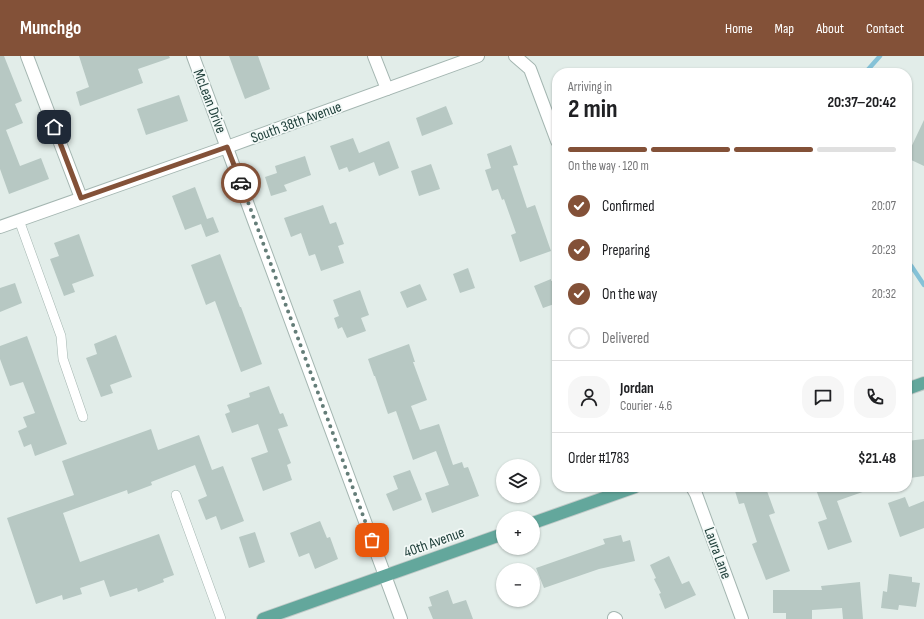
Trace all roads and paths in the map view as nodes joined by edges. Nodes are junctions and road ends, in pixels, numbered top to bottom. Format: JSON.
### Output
{"nodes":[{"id":1,"x":27,"y":56,"type":"edge"},
{"id":2,"x":193,"y":56,"type":"edge"},
{"id":3,"x":374,"y":56,"type":"edge"},
{"id":4,"x":478,"y":56,"type":"edge"},
{"id":5,"x":515,"y":56,"type":"edge"},
{"id":6,"x":387,"y":89,"type":"junction"},
{"id":7,"x":552,"y":128,"type":"edge"},
{"id":8,"x":227,"y":147,"type":"junction"},
{"id":9,"x":81,"y":198,"type":"junction"},
{"id":10,"x":19,"y":220,"type":"junction"},
{"id":11,"x":0,"y":227,"type":"edge"},
{"id":12,"x":924,"y":383,"type":"edge"},
{"id":13,"x":912,"y":387,"type":"edge"},
{"id":14,"x":83,"y":417,"type":"dead end"},
{"id":15,"x":621,"y":492,"type":"edge"},
{"id":16,"x":695,"y":492,"type":"edge"},
{"id":17,"x":176,"y":495,"type":"dead end"},
{"id":18,"x":540,"y":521,"type":"edge"},
{"id":19,"x":496,"y":536,"type":"edge"},
{"id":20,"x":385,"y":576,"type":"junction"},
{"id":21,"x":220,"y":619,"type":"edge"},
{"id":22,"x":262,"y":619,"type":"edge"},
{"id":23,"x":401,"y":619,"type":"edge"},
{"id":24,"x":742,"y":619,"type":"edge"}],
"edges":[{"from":1,"to":9,"type":"street"},
{"from":2,"to":8,"type":"street","name":"McLean Drive"},
{"from":3,"to":6,"type":"street"},
{"from":4,"to":6,"type":"street","name":"South 38th Avenue"},
{"from":5,"to":7,"type":"street"},
{"from":6,"to":8,"type":"street","name":"South 38th Avenue"},
{"from":8,"to":9,"type":"street","name":"South 38th Avenue"},
{"from":8,"to":20,"type":"street","name":"McLean Drive"},
{"from":9,"to":10,"type":"street","name":"South 38th Avenue"},
{"from":10,"to":11,"type":"street","name":"South 38th Avenue"},
{"from":10,"to":14,"type":"lane"},
{"from":12,"to":13,"type":"main road"},
{"from":15,"to":18,"type":"main road"},
{"from":16,"to":24,"type":"street","name":"Laura Lane"},
{"from":17,"to":21,"type":"lane"},
{"from":19,"to":20,"type":"main road","name":"40th Avenue"},
{"from":20,"to":22,"type":"main road","name":"40th Avenue"},
{"from":20,"to":23,"type":"street","name":"McLean Drive"}]}
